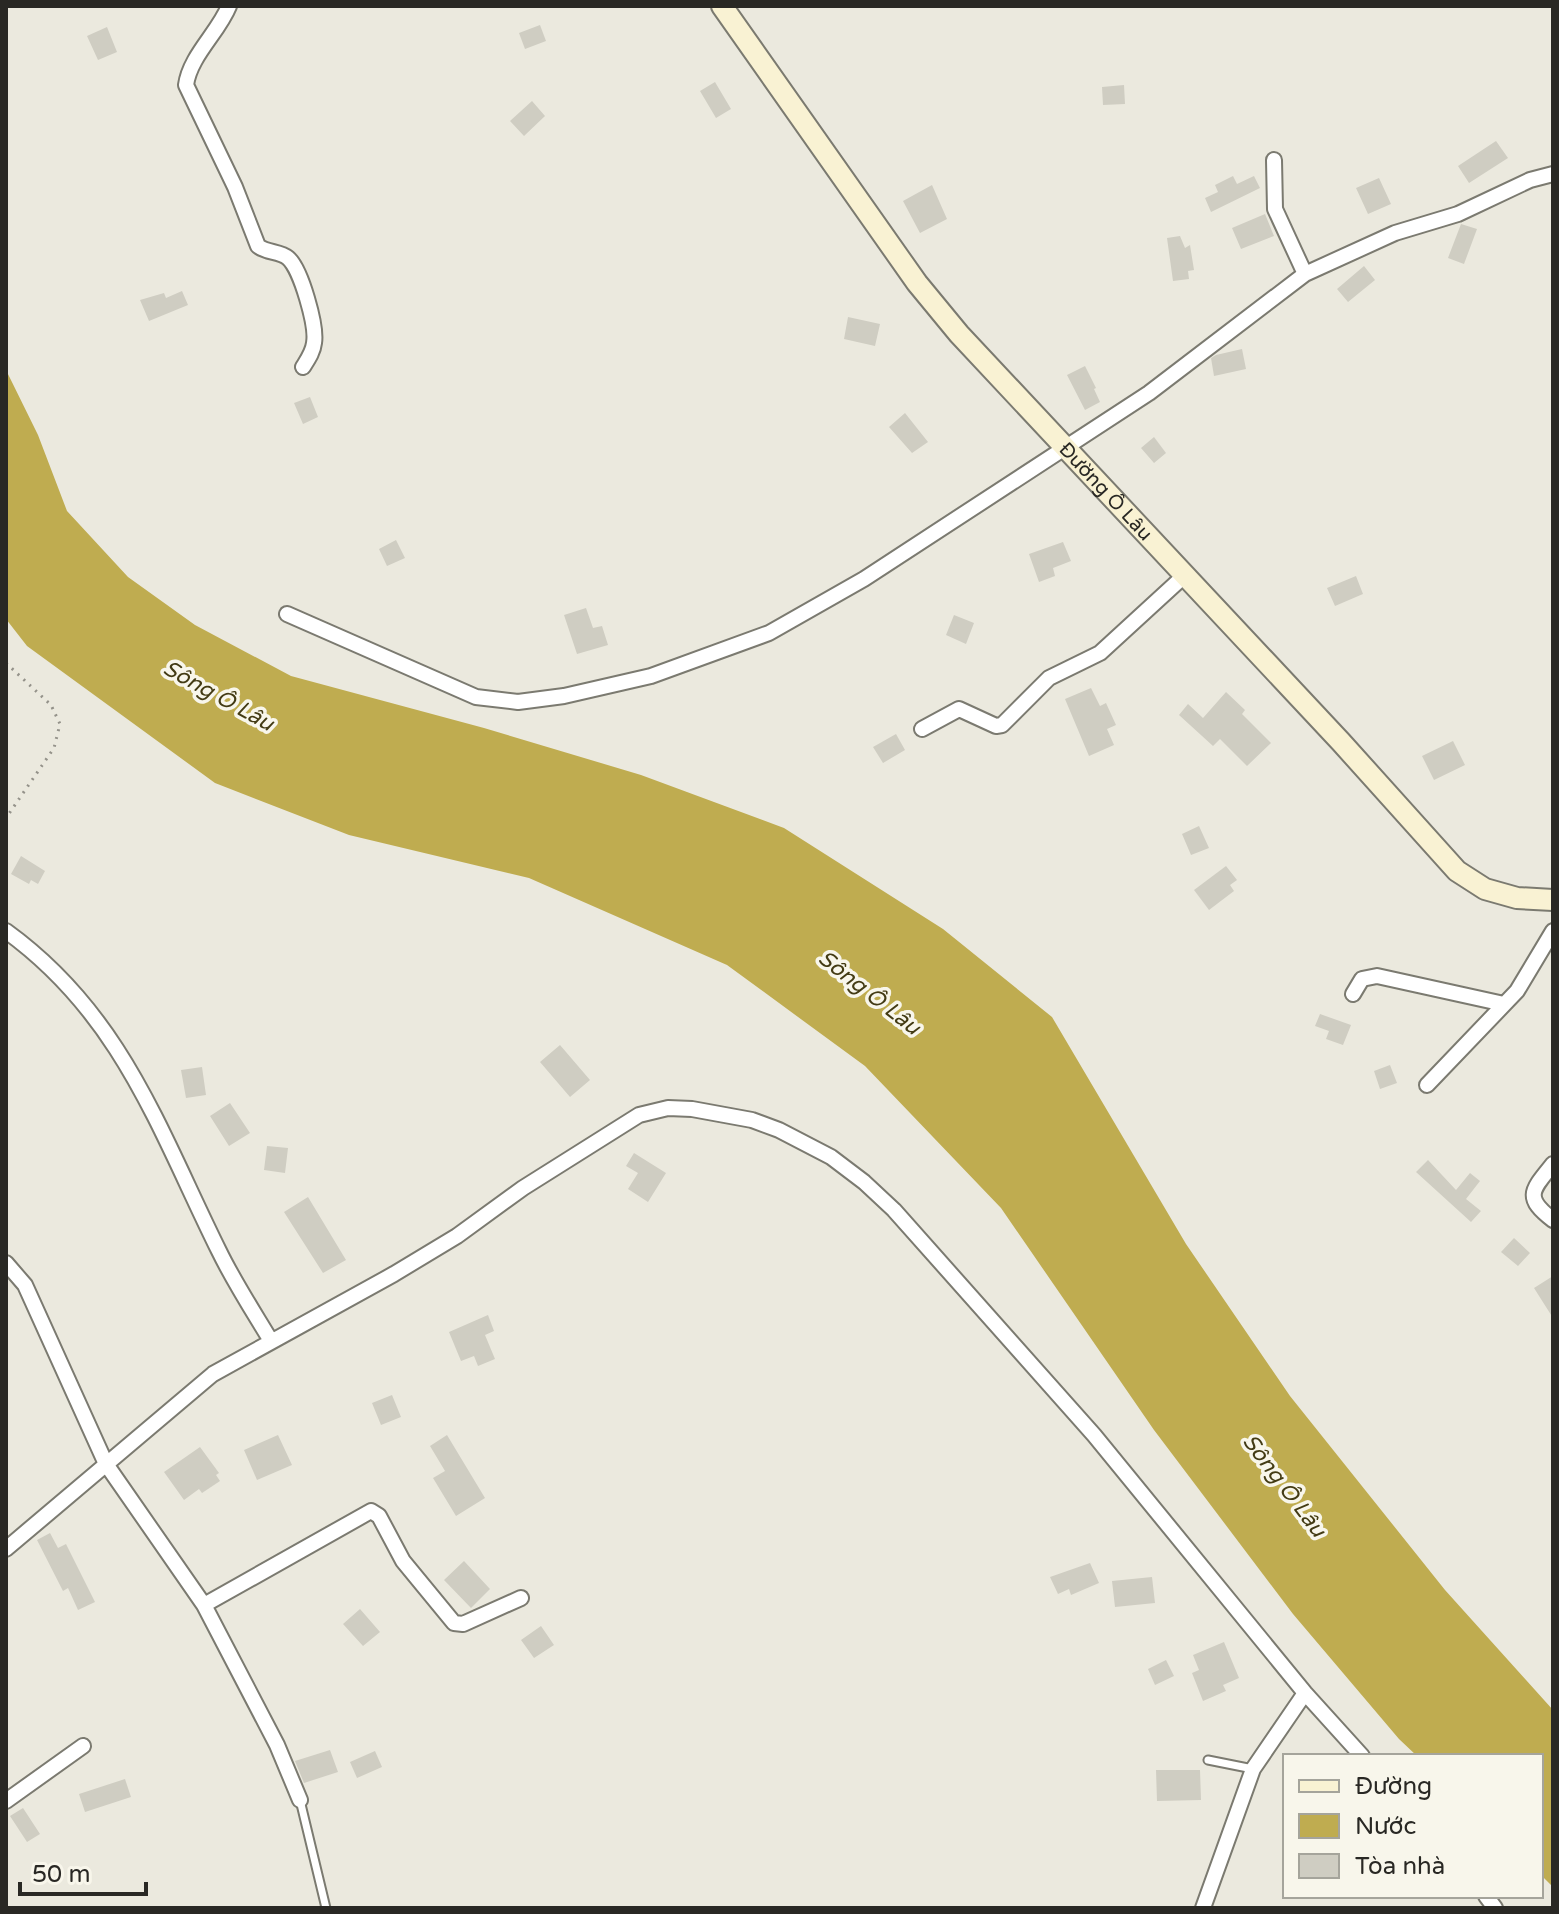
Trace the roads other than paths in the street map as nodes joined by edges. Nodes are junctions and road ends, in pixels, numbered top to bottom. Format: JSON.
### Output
{"nodes":[{"id":1,"x":229,"y":6,"type":"edge"},
{"id":2,"x":722,"y":6,"type":"edge"},
{"id":3,"x":1274,"y":160,"type":"dead end"},
{"id":4,"x":1553,"y":174,"type":"edge"},
{"id":5,"x":1305,"y":274,"type":"junction"},
{"id":6,"x":303,"y":367,"type":"dead end"},
{"id":7,"x":1064,"y":447,"type":"junction"},
{"id":8,"x":1184,"y":576,"type":"junction"},
{"id":9,"x":287,"y":614,"type":"dead end"},
{"id":10,"x":922,"y":729,"type":"dead end"},
{"id":11,"x":1553,"y":900,"type":"edge"},
{"id":12,"x":6,"y":931,"type":"edge"},
{"id":13,"x":1553,"y":931,"type":"edge"},
{"id":14,"x":1353,"y":994,"type":"dead end"},
{"id":15,"x":1504,"y":1004,"type":"junction"},
{"id":16,"x":1427,"y":1085,"type":"dead end"},
{"id":17,"x":1553,"y":1164,"type":"edge"},
{"id":18,"x":1553,"y":1220,"type":"edge"},
{"id":19,"x":6,"y":1263,"type":"edge"},
{"id":20,"x":271,"y":1341,"type":"junction"},
{"id":21,"x":106,"y":1464,"type":"junction"},
{"id":22,"x":6,"y":1549,"type":"edge"},
{"id":23,"x":521,"y":1598,"type":"dead end"},
{"id":24,"x":204,"y":1605,"type":"junction"},
{"id":25,"x":1305,"y":1693,"type":"junction"},
{"id":26,"x":83,"y":1746,"type":"dead end"},
{"id":27,"x":1360,"y":1754,"type":"edge"},
{"id":28,"x":1208,"y":1760,"type":"dead end"},
{"id":29,"x":1253,"y":1769,"type":"junction"},
{"id":30,"x":300,"y":1800,"type":"joint"},
{"id":31,"x":6,"y":1801,"type":"edge"},
{"id":32,"x":326,"y":1908,"type":"edge"},
{"id":33,"x":1203,"y":1908,"type":"edge"}],
"edges":[{"from":1,"to":6,"type":"street"},
{"from":2,"to":7,"type":"main road","name":"Đường Ô Lâu"},
{"from":3,"to":5,"type":"street"},
{"from":4,"to":5,"type":"street"},
{"from":5,"to":7,"type":"street"},
{"from":7,"to":8,"type":"main road","name":"Đường Ô Lâu"},
{"from":7,"to":9,"type":"street"},
{"from":8,"to":10,"type":"street"},
{"from":8,"to":11,"type":"main road","name":"Đường Ô Lâu"},
{"from":12,"to":20,"type":"street"},
{"from":13,"to":15,"type":"street"},
{"from":14,"to":15,"type":"street"},
{"from":15,"to":16,"type":"street"},
{"from":17,"to":18,"type":"street"},
{"from":19,"to":21,"type":"street"},
{"from":20,"to":21,"type":"street"},
{"from":20,"to":25,"type":"street"},
{"from":21,"to":22,"type":"street"},
{"from":21,"to":24,"type":"street"},
{"from":23,"to":24,"type":"street"},
{"from":24,"to":30,"type":"street"},
{"from":25,"to":27,"type":"street"},
{"from":25,"to":29,"type":"street"},
{"from":26,"to":31,"type":"street"},
{"from":28,"to":29,"type":"lane"},
{"from":29,"to":33,"type":"street"},
{"from":30,"to":32,"type":"lane"}]}
